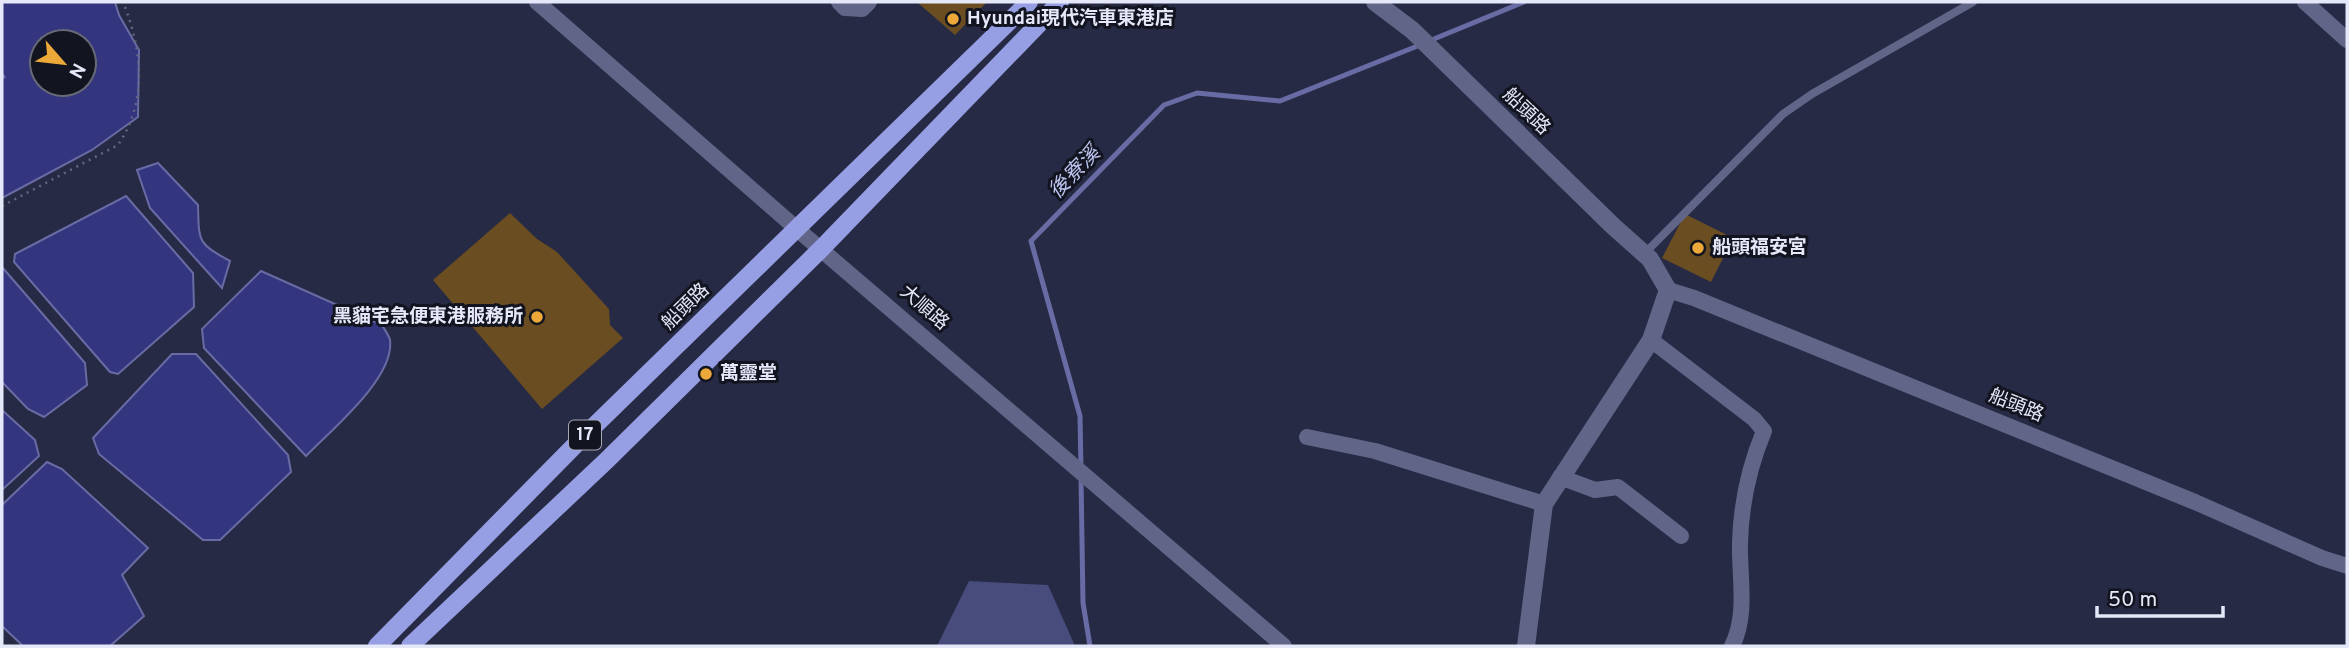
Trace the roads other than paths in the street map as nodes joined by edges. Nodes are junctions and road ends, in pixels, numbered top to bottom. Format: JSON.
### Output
{"nodes":[{"id":1,"x":537,"y":2,"type":"edge"},
{"id":2,"x":839,"y":2,"type":"edge"},
{"id":3,"x":869,"y":2,"type":"edge"},
{"id":4,"x":1029,"y":2,"type":"edge"},
{"id":5,"x":1060,"y":2,"type":"edge"},
{"id":6,"x":1375,"y":2,"type":"edge"},
{"id":7,"x":1973,"y":2,"type":"edge"},
{"id":8,"x":2305,"y":2,"type":"edge"},
{"id":9,"x":2347,"y":40,"type":"edge"},
{"id":10,"x":797,"y":229,"type":"junction"},
{"id":11,"x":822,"y":248,"type":"junction"},
{"id":12,"x":1644,"y":254,"type":"junction"},
{"id":13,"x":1668,"y":290,"type":"junction"},
{"id":14,"x":1651,"y":340,"type":"junction"},
{"id":15,"x":584,"y":435,"type":"junction"},
{"id":16,"x":1307,"y":437,"type":"dead end"},
{"id":17,"x":607,"y":460,"type":"junction"},
{"id":18,"x":1560,"y":477,"type":"junction"},
{"id":19,"x":1544,"y":504,"type":"junction"},
{"id":20,"x":1681,"y":536,"type":"dead end"},
{"id":21,"x":2347,"y":566,"type":"edge"},
{"id":22,"x":377,"y":646,"type":"edge"},
{"id":23,"x":410,"y":646,"type":"edge"},
{"id":24,"x":1284,"y":646,"type":"edge"},
{"id":25,"x":1526,"y":646,"type":"edge"},
{"id":26,"x":1732,"y":646,"type":"edge"}],
"edges":[{"from":1,"to":10,"type":"street","name":"大順路"},
{"from":2,"to":3,"type":"street"},
{"from":4,"to":10,"type":"main road","name":"船頭路","number":"17"},
{"from":5,"to":11,"type":"main road","number":"17"},
{"from":6,"to":12,"type":"street","name":"船頭路"},
{"from":7,"to":12,"type":"lane"},
{"from":8,"to":9,"type":"street"},
{"from":10,"to":11,"type":"street","name":"大順路"},
{"from":10,"to":15,"type":"main road","name":"船頭路","number":"17"},
{"from":11,"to":17,"type":"main road","number":"17"},
{"from":11,"to":24,"type":"street","name":"大順路"},
{"from":12,"to":13,"type":"street","name":"船頭路"},
{"from":13,"to":14,"type":"street"},
{"from":13,"to":21,"type":"street","name":"船頭路"},
{"from":14,"to":18,"type":"street"},
{"from":14,"to":26,"type":"street"},
{"from":15,"to":17,"type":"main road"},
{"from":15,"to":22,"type":"main road","name":"船頭路","number":"17"},
{"from":16,"to":19,"type":"street"},
{"from":17,"to":23,"type":"main road","number":"17"},
{"from":18,"to":19,"type":"street"},
{"from":18,"to":20,"type":"street"},
{"from":19,"to":25,"type":"street"}]}
